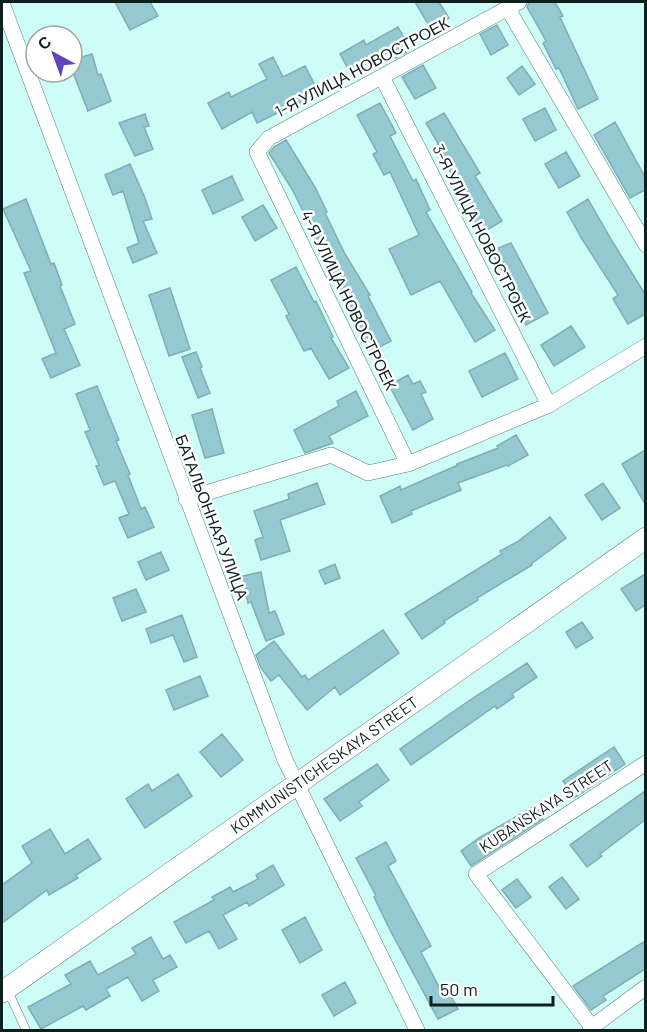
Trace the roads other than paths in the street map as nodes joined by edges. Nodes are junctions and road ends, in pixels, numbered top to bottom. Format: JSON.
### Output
{"nodes":[{"id":1,"x":2,"y":3,"type":"edge"},
{"id":2,"x":514,"y":5,"type":"edge"},
{"id":3,"x":382,"y":77,"type":"junction"},
{"id":4,"x":257,"y":152,"type":"joint"},
{"id":5,"x":645,"y":245,"type":"edge"},
{"id":6,"x":645,"y":346,"type":"edge"},
{"id":7,"x":549,"y":405,"type":"junction"},
{"id":8,"x":408,"y":464,"type":"junction"},
{"id":9,"x":186,"y":499,"type":"junction"},
{"id":10,"x":645,"y":538,"type":"edge"},
{"id":11,"x":645,"y":762,"type":"edge"},
{"id":12,"x":296,"y":785,"type":"junction"},
{"id":13,"x":645,"y":987,"type":"edge"},
{"id":14,"x":4,"y":990,"type":"edge"},
{"id":15,"x":591,"y":1029,"type":"edge"},
{"id":16,"x":26,"y":1030,"type":"edge"},
{"id":17,"x":417,"y":1030,"type":"edge"}],
"edges":[{"from":1,"to":9,"type":"street","name":"БАТАЛЬОННАЯ УЛИЦА"},
{"from":2,"to":3,"type":"street","name":"1-Я УЛИЦА НОВОСТРОЕК"},
{"from":2,"to":5,"type":"street"},
{"from":3,"to":4,"type":"street","name":"1-Я УЛИЦА НОВОСТРОЕК"},
{"from":3,"to":7,"type":"street","name":"3-Я УЛИЦА НОВОСТРОЕК"},
{"from":4,"to":8,"type":"street","name":"4-Я УЛИЦА НОВОСТРОЕК"},
{"from":6,"to":7,"type":"street"},
{"from":7,"to":8,"type":"street"},
{"from":8,"to":9,"type":"street"},
{"from":9,"to":12,"type":"street","name":"БАТАЛЬОННАЯ УЛИЦА"},
{"from":10,"to":12,"type":"main road","name":"KOMMUNISTICHESKAYA STREET"},
{"from":11,"to":15,"type":"street","name":"KUBANSKAYA STREET"},
{"from":12,"to":14,"type":"main road","name":"KOMMUNISTICHESKAYA STREET"},
{"from":12,"to":17,"type":"street","name":"БАТАЛЬОННАЯ УЛИЦА"},
{"from":13,"to":15,"type":"street","name":"KUBANSKAYA STREET"},
{"from":14,"to":16,"type":"lane"}]}
